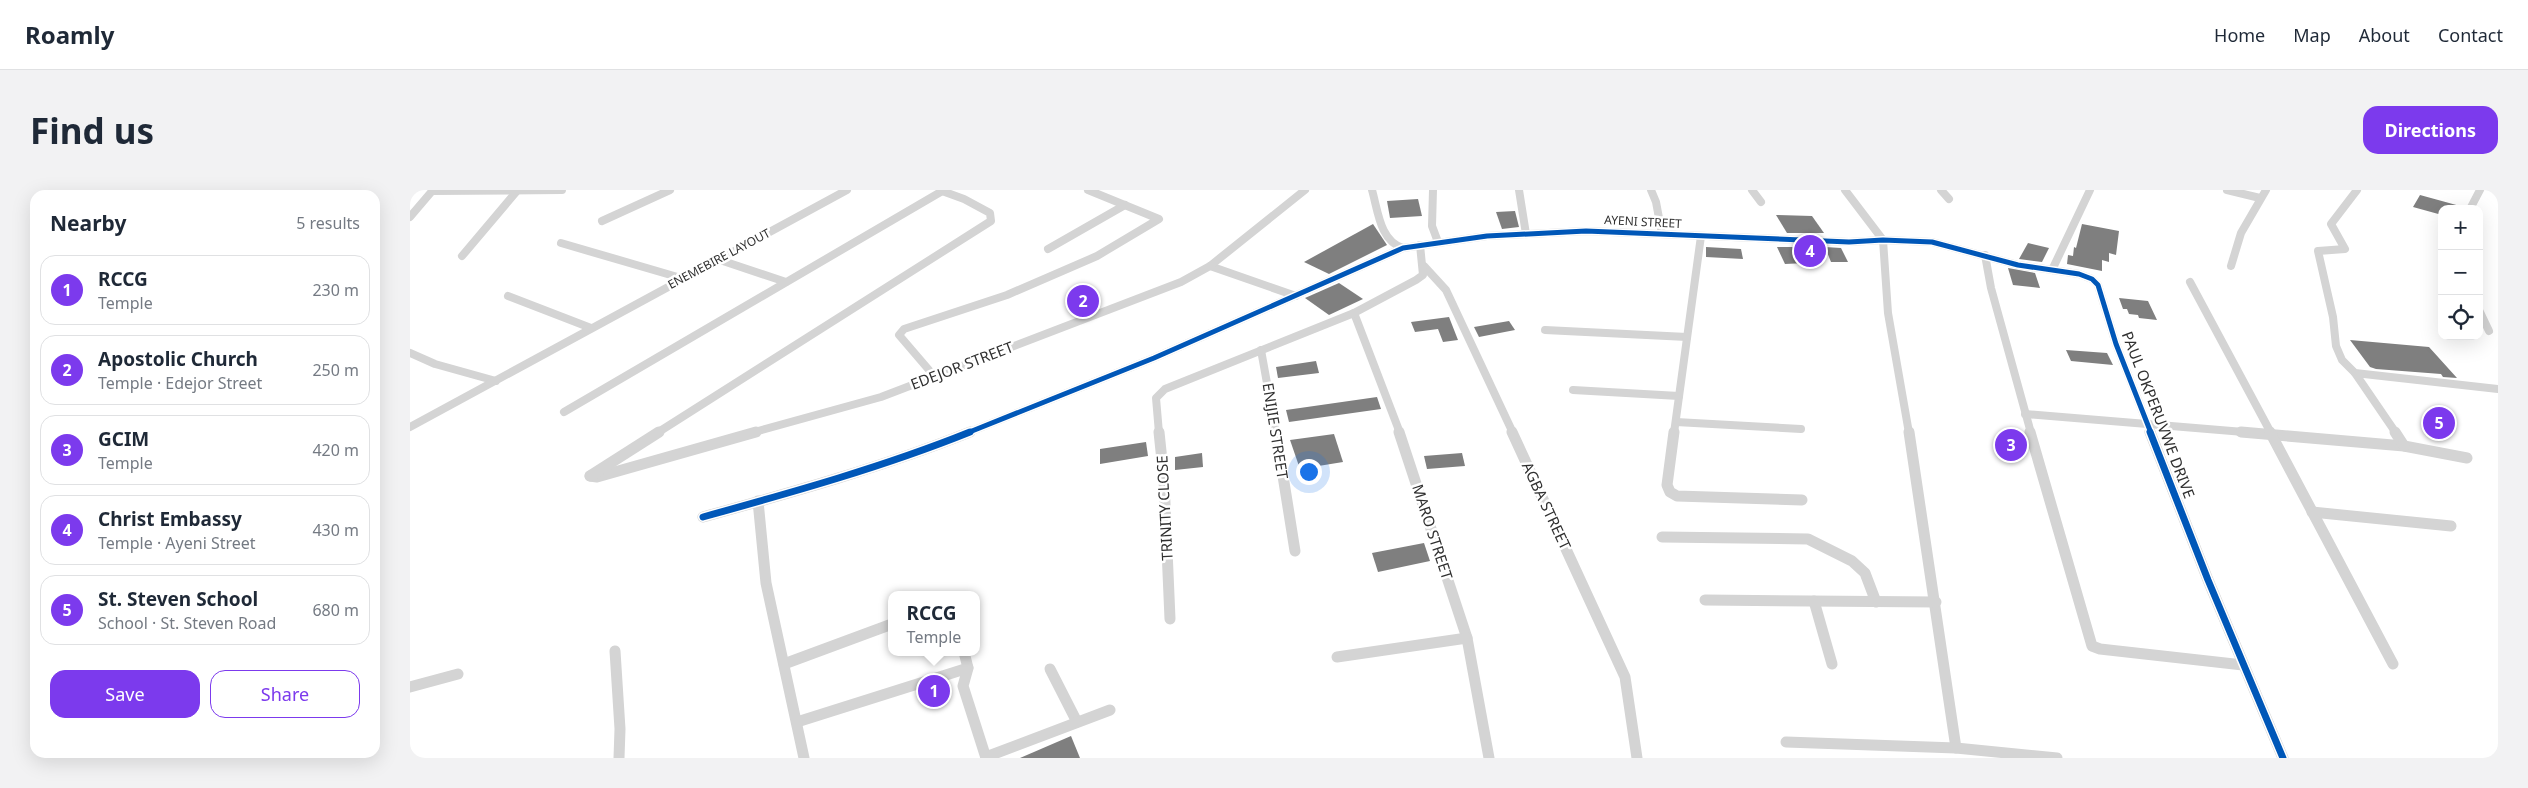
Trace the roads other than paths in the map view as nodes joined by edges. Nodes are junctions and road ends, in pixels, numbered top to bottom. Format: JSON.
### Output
{"nodes":[{"id":1,"x":432,"y":190,"type":"edge"},
{"id":2,"x":512,"y":190,"type":"edge"},
{"id":3,"x":562,"y":190,"type":"edge"},
{"id":4,"x":670,"y":190,"type":"edge"},
{"id":5,"x":847,"y":190,"type":"edge"},
{"id":6,"x":1088,"y":190,"type":"edge"},
{"id":7,"x":1305,"y":190,"type":"edge"},
{"id":8,"x":1372,"y":190,"type":"edge"},
{"id":9,"x":1433,"y":190,"type":"edge"},
{"id":10,"x":1519,"y":190,"type":"edge"},
{"id":11,"x":1651,"y":190,"type":"edge"},
{"id":12,"x":1752,"y":190,"type":"edge"},
{"id":13,"x":1845,"y":190,"type":"edge"},
{"id":14,"x":1941,"y":190,"type":"edge"},
{"id":15,"x":2090,"y":190,"type":"edge"},
{"id":16,"x":2227,"y":190,"type":"edge"},
{"id":17,"x":2266,"y":190,"type":"edge"},
{"id":18,"x":2357,"y":190,"type":"edge"},
{"id":19,"x":2480,"y":190,"type":"edge"},
{"id":20,"x":943,"y":191,"type":"edge"},
{"id":21,"x":2260,"y":198,"type":"junction"},
{"id":22,"x":1949,"y":199,"type":"dead end"},
{"id":23,"x":1761,"y":202,"type":"dead end"},
{"id":24,"x":1124,"y":205,"type":"junction"},
{"id":25,"x":2472,"y":205,"type":"edge"},
{"id":26,"x":411,"y":216,"type":"edge"},
{"id":27,"x":602,"y":221,"type":"dead end"},
{"id":28,"x":1526,"y":234,"type":"junction"},
{"id":29,"x":1662,"y":234,"type":"junction"},
{"id":30,"x":1701,"y":236,"type":"junction"},
{"id":31,"x":1883,"y":240,"type":"junction"},
{"id":32,"x":1438,"y":242,"type":"junction"},
{"id":33,"x":561,"y":244,"type":"dead end"},
{"id":34,"x":1420,"y":245,"type":"junction"},
{"id":35,"x":1403,"y":248,"type":"junction"},
{"id":36,"x":1048,"y":249,"type":"dead end"},
{"id":37,"x":1985,"y":255,"type":"junction"},
{"id":38,"x":462,"y":256,"type":"dead end"},
{"id":39,"x":718,"y":258,"type":"junction"},
{"id":40,"x":1210,"y":266,"type":"junction"},
{"id":41,"x":1424,"y":266,"type":"junction"},
{"id":42,"x":2231,"y":266,"type":"dead end"},
{"id":43,"x":2052,"y":270,"type":"junction"},
{"id":44,"x":681,"y":278,"type":"junction"},
{"id":45,"x":786,"y":282,"type":"junction"},
{"id":46,"x":2190,"y":282,"type":"dead end"},
{"id":47,"x":508,"y":296,"type":"dead end"},
{"id":48,"x":1296,"y":296,"type":"junction"},
{"id":49,"x":1354,"y":313,"type":"junction"},
{"id":50,"x":2483,"y":318,"type":"edge"},
{"id":51,"x":591,"y":328,"type":"junction"},
{"id":52,"x":1545,"y":330,"type":"dead end"},
{"id":53,"x":2489,"y":331,"type":"dead end"},
{"id":54,"x":1687,"y":337,"type":"junction"},
{"id":55,"x":1261,"y":350,"type":"junction"},
{"id":56,"x":410,"y":353,"type":"edge"},
{"id":57,"x":2355,"y":373,"type":"junction"},
{"id":58,"x":935,"y":377,"type":"junction"},
{"id":59,"x":496,"y":381,"type":"junction"},
{"id":60,"x":2498,"y":389,"type":"edge"},
{"id":61,"x":1573,"y":390,"type":"dead end"},
{"id":62,"x":1679,"y":396,"type":"junction"},
{"id":63,"x":564,"y":412,"type":"dead end"},
{"id":64,"x":2025,"y":414,"type":"junction"},
{"id":65,"x":1676,"y":422,"type":"junction"},
{"id":66,"x":2148,"y":423,"type":"junction"},
{"id":67,"x":410,"y":427,"type":"edge"},
{"id":68,"x":1801,"y":429,"type":"dead end"},
{"id":69,"x":2271,"y":434,"type":"junction"},
{"id":70,"x":2404,"y":446,"type":"junction"},
{"id":71,"x":2467,"y":458,"type":"dead end"},
{"id":72,"x":1802,"y":500,"type":"dead end"},
{"id":73,"x":758,"y":502,"type":"junction"},
{"id":74,"x":2312,"y":512,"type":"junction"},
{"id":75,"x":704,"y":517,"type":"dead end"},
{"id":76,"x":2451,"y":526,"type":"dead end"},
{"id":77,"x":1662,"y":537,"type":"dead end"},
{"id":78,"x":1296,"y":551,"type":"dead end"},
{"id":79,"x":1705,"y":600,"type":"dead end"},
{"id":80,"x":1814,"y":601,"type":"junction"},
{"id":81,"x":1876,"y":602,"type":"junction"},
{"id":82,"x":1936,"y":602,"type":"junction"},
{"id":83,"x":1170,"y":619,"type":"dead end"},
{"id":84,"x":888,"y":625,"type":"edge"},
{"id":85,"x":1466,"y":638,"type":"junction"},
{"id":86,"x":615,"y":651,"type":"dead end"},
{"id":87,"x":965,"y":656,"type":"edge"},
{"id":88,"x":1337,"y":657,"type":"dead end"},
{"id":89,"x":784,"y":664,"type":"junction"},
{"id":90,"x":1832,"y":664,"type":"dead end"},
{"id":91,"x":2393,"y":664,"type":"dead end"},
{"id":92,"x":2243,"y":665,"type":"junction"},
{"id":93,"x":968,"y":668,"type":"junction"},
{"id":94,"x":1050,"y":670,"type":"dead end"},
{"id":95,"x":458,"y":674,"type":"dead end"},
{"id":96,"x":410,"y":687,"type":"edge"},
{"id":97,"x":1110,"y":710,"type":"dead end"},
{"id":98,"x":798,"y":722,"type":"junction"},
{"id":99,"x":1077,"y":722,"type":"junction"},
{"id":100,"x":1786,"y":742,"type":"dead end"},
{"id":101,"x":1956,"y":748,"type":"junction"},
{"id":102,"x":619,"y":758,"type":"edge"},
{"id":103,"x":804,"y":758,"type":"edge"},
{"id":104,"x":986,"y":758,"type":"edge"},
{"id":105,"x":1489,"y":758,"type":"edge"},
{"id":106,"x":1637,"y":758,"type":"edge"},
{"id":107,"x":2057,"y":758,"type":"edge"},
{"id":108,"x":2283,"y":758,"type":"edge"}],
"edges":[{"from":1,"to":2,"type":"street"},
{"from":1,"to":26,"type":"street"},
{"from":2,"to":3,"type":"street"},
{"from":2,"to":38,"type":"street"},
{"from":4,"to":27,"type":"street"},
{"from":5,"to":39,"type":"street","name":"ENEMEBIRE LAYOUT"},
{"from":6,"to":24,"type":"street"},
{"from":7,"to":40,"type":"street","name":"EDEJOR STREET"},
{"from":8,"to":35,"type":"street"},
{"from":9,"to":32,"type":"street"},
{"from":10,"to":28,"type":"street"},
{"from":11,"to":29,"type":"street"},
{"from":12,"to":23,"type":"street"},
{"from":13,"to":31,"type":"street"},
{"from":14,"to":22,"type":"street"},
{"from":15,"to":43,"type":"street"},
{"from":16,"to":21,"type":"street"},
{"from":17,"to":21,"type":"street"},
{"from":18,"to":57,"type":"street"},
{"from":19,"to":25,"type":"street"},
{"from":20,"to":45,"type":"street"},
{"from":20,"to":58,"type":"street","name":"EDEJOR STREET"},
{"from":21,"to":42,"type":"street"},
{"from":24,"to":36,"type":"street"},
{"from":24,"to":58,"type":"street"},
{"from":28,"to":29,"type":"street","name":"AYENI STREET"},
{"from":28,"to":32,"type":"street","name":"AYENI STREET"},
{"from":29,"to":30,"type":"street","name":"AYENI STREET"},
{"from":30,"to":31,"type":"street","name":"AYENI STREET"},
{"from":30,"to":54,"type":"street"},
{"from":31,"to":37,"type":"street","name":"PAUL OKPERUVWE DRIVE"},
{"from":31,"to":82,"type":"street"},
{"from":32,"to":34,"type":"street","name":"AYENI STREET"},
{"from":33,"to":44,"type":"street"},
{"from":34,"to":35,"type":"street","name":"AYENI STREET"},
{"from":34,"to":41,"type":"street"},
{"from":35,"to":48,"type":"street","name":"AYENI STREET"},
{"from":37,"to":43,"type":"street","name":"PAUL OKPERUVWE DRIVE"},
{"from":37,"to":64,"type":"street"},
{"from":39,"to":44,"type":"street","name":"ENEMEBIRE LAYOUT"},
{"from":39,"to":45,"type":"street"},
{"from":40,"to":48,"type":"street"},
{"from":40,"to":58,"type":"street","name":"EDEJOR STREET"},
{"from":41,"to":49,"type":"street"},
{"from":41,"to":106,"type":"street","name":"AGBA STREET"},
{"from":43,"to":66,"type":"street","name":"PAUL OKPERUVWE DRIVE"},
{"from":44,"to":51,"type":"street","name":"ENEMEBIRE LAYOUT"},
{"from":45,"to":63,"type":"street"},
{"from":46,"to":69,"type":"street"},
{"from":47,"to":51,"type":"street"},
{"from":48,"to":73,"type":"street","name":"AYENI STREET"},
{"from":49,"to":55,"type":"street"},
{"from":49,"to":85,"type":"street","name":"MARO STREET"},
{"from":50,"to":53,"type":"street"},
{"from":51,"to":59,"type":"street","name":"ENEMEBIRE LAYOUT"},
{"from":52,"to":54,"type":"street"},
{"from":54,"to":62,"type":"street"},
{"from":55,"to":78,"type":"street","name":"ENIJIE STREET"},
{"from":55,"to":83,"type":"street","name":"TRINITY CLOSE"},
{"from":56,"to":59,"type":"street"},
{"from":57,"to":60,"type":"street"},
{"from":57,"to":70,"type":"street"},
{"from":59,"to":67,"type":"street","name":"ENEMEBIRE LAYOUT"},
{"from":61,"to":62,"type":"street"},
{"from":62,"to":65,"type":"street"},
{"from":64,"to":66,"type":"street"},
{"from":64,"to":92,"type":"street"},
{"from":65,"to":68,"type":"street"},
{"from":65,"to":72,"type":"street"},
{"from":66,"to":69,"type":"street"},
{"from":66,"to":92,"type":"street","name":"PAUL OKPERUVWE DRIVE"},
{"from":69,"to":70,"type":"street"},
{"from":69,"to":74,"type":"street"},
{"from":70,"to":71,"type":"street"},
{"from":73,"to":75,"type":"street","name":"AYENI STREET"},
{"from":73,"to":89,"type":"street"},
{"from":74,"to":76,"type":"street"},
{"from":74,"to":91,"type":"street"},
{"from":77,"to":81,"type":"street"},
{"from":79,"to":80,"type":"street"},
{"from":80,"to":81,"type":"street"},
{"from":80,"to":90,"type":"street"},
{"from":81,"to":82,"type":"street"},
{"from":82,"to":101,"type":"street"},
{"from":84,"to":89,"type":"street"},
{"from":85,"to":88,"type":"street"},
{"from":85,"to":105,"type":"street","name":"MARO STREET"},
{"from":86,"to":102,"type":"street"},
{"from":87,"to":93,"type":"street"},
{"from":89,"to":98,"type":"street"},
{"from":92,"to":108,"type":"street","name":"PAUL OKPERUVWE DRIVE"},
{"from":93,"to":98,"type":"street"},
{"from":93,"to":104,"type":"street"},
{"from":94,"to":99,"type":"street"},
{"from":95,"to":96,"type":"street"},
{"from":97,"to":99,"type":"street"},
{"from":98,"to":103,"type":"street"},
{"from":99,"to":104,"type":"street"},
{"from":100,"to":101,"type":"street"},
{"from":101,"to":107,"type":"street"}]}
